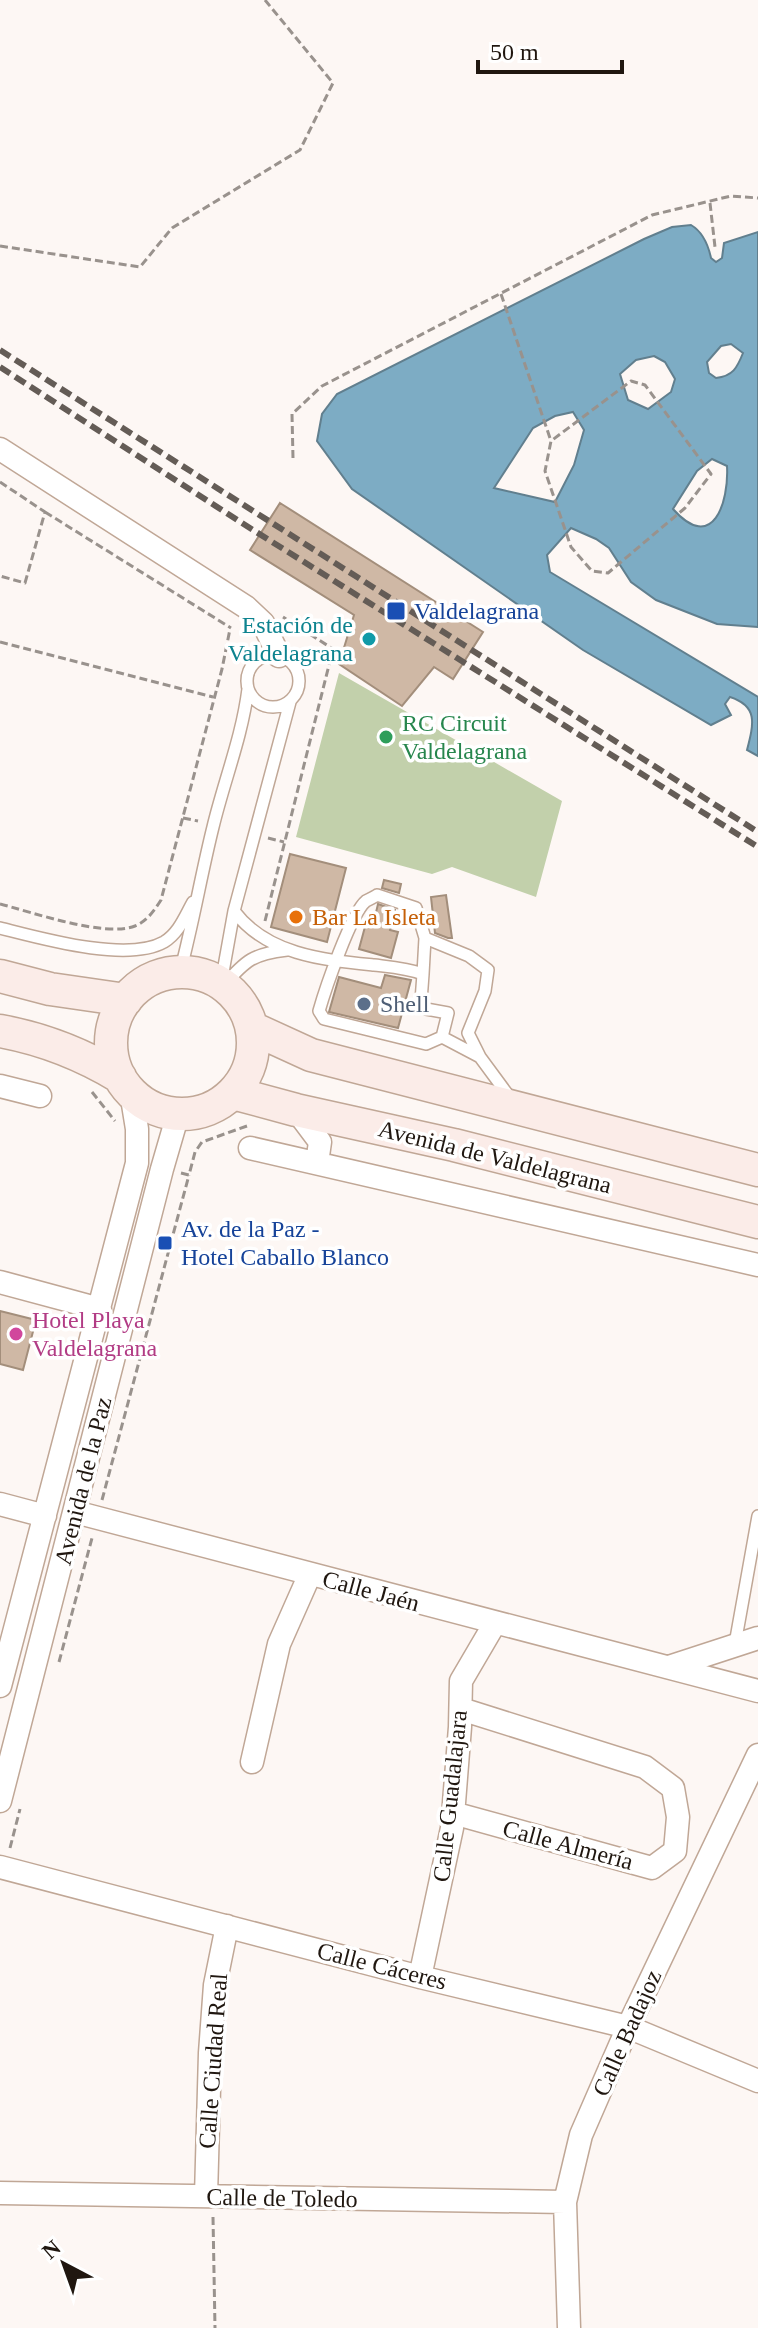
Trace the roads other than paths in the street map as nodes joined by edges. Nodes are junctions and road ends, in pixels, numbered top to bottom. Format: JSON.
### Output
{"nodes":[{"id":1,"x":0,"y":449,"type":"edge"},
{"id":2,"x":279,"y":656,"type":"junction"},
{"id":3,"x":248,"y":689,"type":"junction"},
{"id":4,"x":290,"y":702,"type":"junction"},
{"id":5,"x":200,"y":887,"type":"junction"},
{"id":6,"x":234,"y":911,"type":"junction"},
{"id":7,"x":0,"y":928,"type":"edge"},
{"id":8,"x":425,"y":938,"type":"junction"},
{"id":9,"x":287,"y":950,"type":"junction"},
{"id":10,"x":337,"y":961,"type":"junction"},
{"id":11,"x":0,"y":964,"type":"edge"},
{"id":12,"x":180,"y":972,"type":"junction"},
{"id":13,"x":423,"y":974,"type":"junction"},
{"id":14,"x":0,"y":976,"type":"edge"},
{"id":15,"x":222,"y":984,"type":"junction"},
{"id":16,"x":39,"y":987,"type":"junction"},
{"id":17,"x":126,"y":1000,"type":"junction"},
{"id":18,"x":252,"y":1028,"type":"junction"},
{"id":19,"x":0,"y":1031,"type":"edge"},
{"id":20,"x":442,"y":1037,"type":"junction"},
{"id":21,"x":480,"y":1057,"type":"junction"},
{"id":22,"x":125,"y":1085,"type":"junction"},
{"id":23,"x":0,"y":1086,"type":"edge"},
{"id":24,"x":233,"y":1093,"type":"junction"},
{"id":25,"x":40,"y":1096,"type":"dead end"},
{"id":26,"x":517,"y":1107,"type":"junction"},
{"id":27,"x":296,"y":1110,"type":"junction"},
{"id":28,"x":178,"y":1114,"type":"junction"},
{"id":29,"x":339,"y":1120,"type":"junction"},
{"id":30,"x":379,"y":1141,"type":"dead end"},
{"id":31,"x":250,"y":1148,"type":"dead end"},
{"id":32,"x":461,"y":1160,"type":"dead end"},
{"id":33,"x":317,"y":1163,"type":"junction"},
{"id":34,"x":534,"y":1166,"type":"junction"},
{"id":35,"x":758,"y":1170,"type":"edge"},
{"id":36,"x":758,"y":1222,"type":"edge"},
{"id":37,"x":758,"y":1265,"type":"edge"},
{"id":38,"x":0,"y":1282,"type":"edge"},
{"id":39,"x":100,"y":1309,"type":"junction"},
{"id":40,"x":0,"y":1504,"type":"edge"},
{"id":41,"x":75,"y":1512,"type":"junction"},
{"id":42,"x":45,"y":1516,"type":"junction"},
{"id":43,"x":758,"y":1516,"type":"edge"},
{"id":44,"x":310,"y":1574,"type":"junction"},
{"id":45,"x":495,"y":1623,"type":"junction"},
{"id":46,"x":748,"y":1640,"type":"edge"},
{"id":47,"x":669,"y":1667,"type":"junction"},
{"id":48,"x":0,"y":1686,"type":"edge"},
{"id":49,"x":758,"y":1691,"type":"edge"},
{"id":50,"x":461,"y":1709,"type":"junction"},
{"id":51,"x":758,"y":1756,"type":"edge"},
{"id":52,"x":252,"y":1762,"type":"dead end"},
{"id":53,"x":0,"y":1801,"type":"edge"},
{"id":54,"x":453,"y":1813,"type":"junction"},
{"id":55,"x":0,"y":1867,"type":"edge"},
{"id":56,"x":227,"y":1926,"type":"junction"},
{"id":57,"x":420,"y":1977,"type":"junction"},
{"id":58,"x":628,"y":2027,"type":"junction"},
{"id":59,"x":758,"y":2081,"type":"edge"},
{"id":60,"x":0,"y":2193,"type":"edge"},
{"id":61,"x":210,"y":2197,"type":"junction"},
{"id":62,"x":565,"y":2202,"type":"junction"},
{"id":63,"x":569,"y":2328,"type":"edge"}],
"edges":[{"from":1,"to":2,"type":"street"},
{"from":2,"to":3,"type":"lane"},
{"from":2,"to":4,"type":"lane"},
{"from":3,"to":4,"type":"lane"},
{"from":3,"to":5,"type":"lane"},
{"from":4,"to":6,"type":"lane"},
{"from":5,"to":7,"type":"lane"},
{"from":5,"to":12,"type":"lane"},
{"from":6,"to":9,"type":"lane"},
{"from":6,"to":15,"type":"lane"},
{"from":8,"to":10,"type":"lane"},
{"from":8,"to":13,"type":"lane"},
{"from":8,"to":21,"type":"lane"},
{"from":9,"to":10,"type":"lane"},
{"from":9,"to":15,"type":"lane"},
{"from":10,"to":13,"type":"lane"},
{"from":10,"to":20,"type":"lane"},
{"from":11,"to":16,"type":"lane"},
{"from":12,"to":15,"type":"main road"},
{"from":12,"to":17,"type":"main road"},
{"from":13,"to":20,"type":"lane"},
{"from":14,"to":16,"type":"main road"},
{"from":15,"to":18,"type":"main road"},
{"from":16,"to":17,"type":"main road"},
{"from":17,"to":22,"type":"main road"},
{"from":18,"to":24,"type":"main road"},
{"from":18,"to":26,"type":"main road"},
{"from":19,"to":22,"type":"main road"},
{"from":20,"to":21,"type":"lane"},
{"from":21,"to":26,"type":"lane"},
{"from":22,"to":28,"type":"main road"},
{"from":22,"to":39,"type":"street","name":"Avenida de la Paz"},
{"from":23,"to":25,"type":"street"},
{"from":24,"to":27,"type":"main road","name":"Avenida de Valdelagrana"},
{"from":24,"to":28,"type":"main road"},
{"from":26,"to":35,"type":"main road"},
{"from":27,"to":29,"type":"main road","name":"Avenida de Valdelagrana"},
{"from":27,"to":33,"type":"street"},
{"from":28,"to":41,"type":"street","name":"Avenida de la Paz"},
{"from":29,"to":30,"type":"lane"},
{"from":29,"to":34,"type":"main road","name":"Avenida de Valdelagrana"},
{"from":31,"to":33,"type":"street"},
{"from":32,"to":34,"type":"lane"},
{"from":33,"to":37,"type":"street"},
{"from":34,"to":36,"type":"main road","name":"Avenida de Valdelagrana"},
{"from":38,"to":39,"type":"street"},
{"from":39,"to":42,"type":"street","name":"Avenida de la Paz"},
{"from":40,"to":42,"type":"street"},
{"from":41,"to":44,"type":"street","name":"Calle Jaén"},
{"from":41,"to":53,"type":"street","name":"Avenida de la Paz"},
{"from":42,"to":48,"type":"street","name":"Avenida de la Paz"},
{"from":43,"to":46,"type":"lane"},
{"from":44,"to":45,"type":"street","name":"Calle Jaén"},
{"from":44,"to":52,"type":"street"},
{"from":45,"to":47,"type":"street","name":"Calle Jaén"},
{"from":45,"to":50,"type":"street","name":"Calle Guadalajara"},
{"from":46,"to":47,"type":"street"},
{"from":47,"to":49,"type":"street","name":"Calle Jaén"},
{"from":50,"to":54,"type":"street","name":"Calle Guadalajara"},
{"from":50,"to":54,"type":"street","name":"Calle Almería"},
{"from":51,"to":58,"type":"street","name":"Calle Badajoz"},
{"from":54,"to":57,"type":"street","name":"Calle Guadalajara"},
{"from":55,"to":56,"type":"street","name":"Calle Cáceres"},
{"from":56,"to":57,"type":"street","name":"Calle Cáceres"},
{"from":56,"to":61,"type":"street","name":"Calle Ciudad Real"},
{"from":57,"to":58,"type":"street","name":"Calle Cáceres"},
{"from":58,"to":59,"type":"street","name":"Calle Cáceres"},
{"from":58,"to":62,"type":"street","name":"Calle Badajoz"},
{"from":60,"to":61,"type":"street","name":"Calle de Toledo"},
{"from":61,"to":62,"type":"street","name":"Calle de Toledo"},
{"from":62,"to":63,"type":"street","name":"Calle Badajoz"}]}
